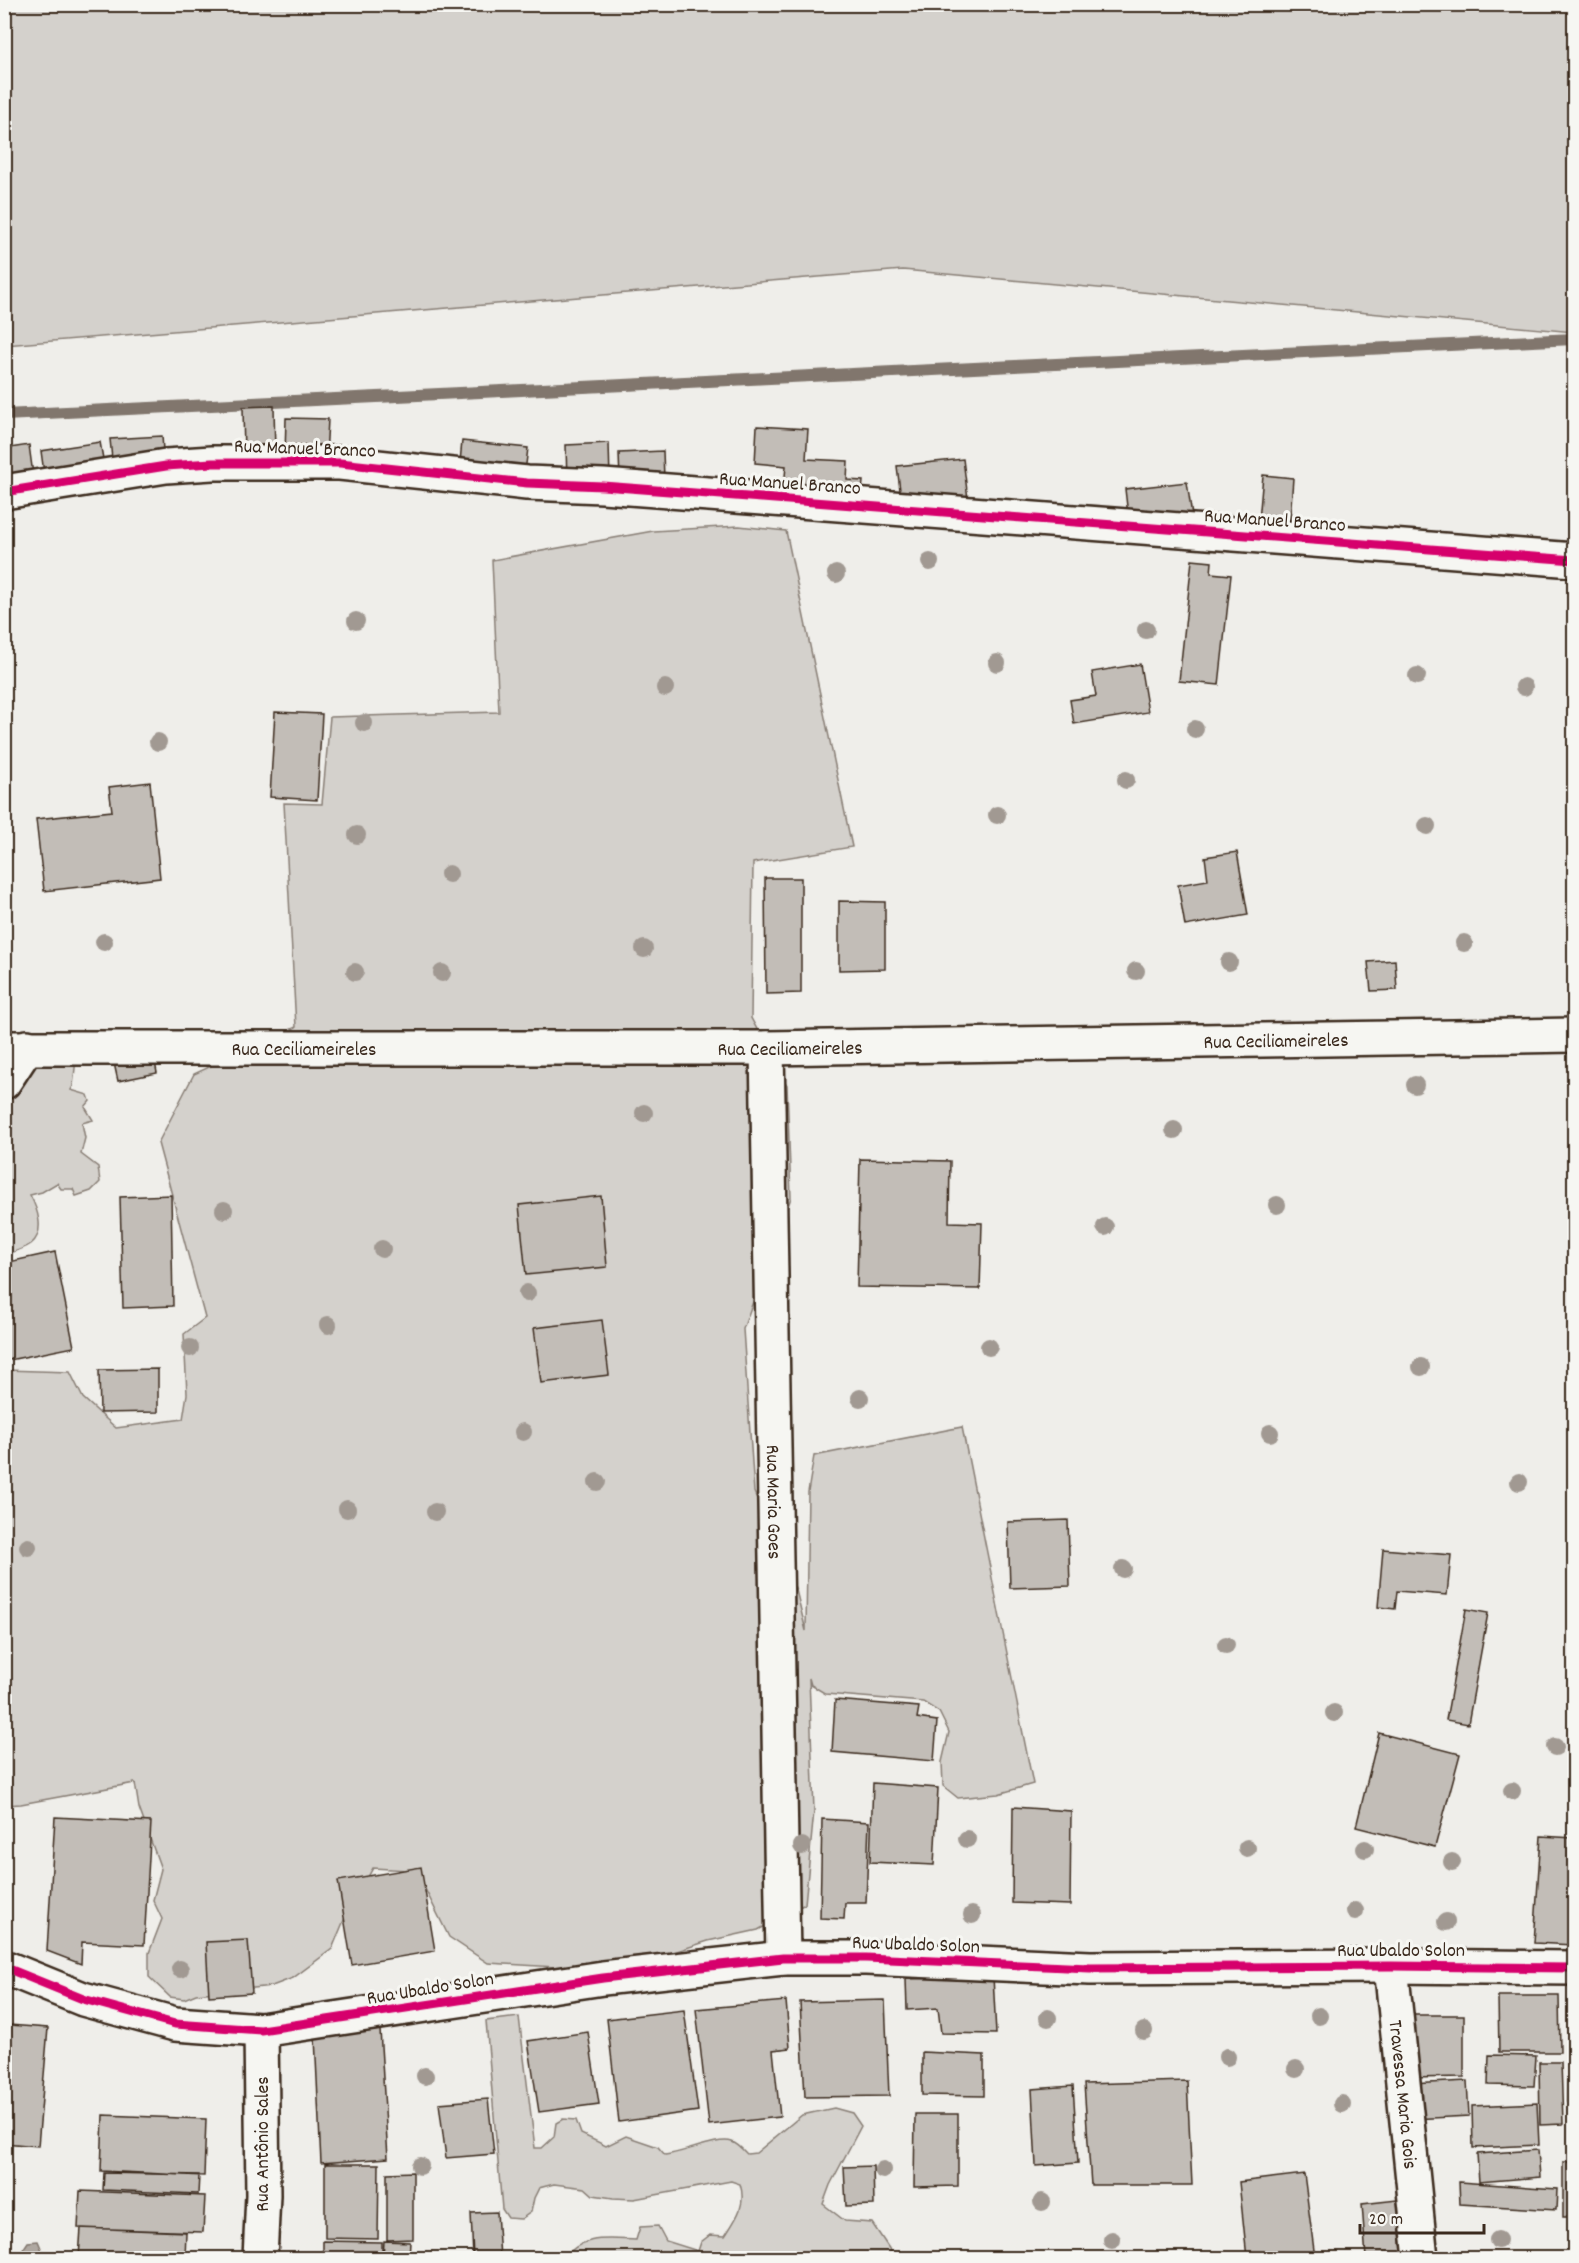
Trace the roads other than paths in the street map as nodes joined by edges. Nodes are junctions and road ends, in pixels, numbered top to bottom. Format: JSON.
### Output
{"nodes":[{"id":1,"x":4,"y":492,"type":"edge"},
{"id":2,"x":1575,"y":560,"type":"edge"},
{"id":3,"x":1575,"y":1035,"type":"edge"},
{"id":4,"x":16,"y":1048,"type":"edge"},
{"id":5,"x":767,"y":1048,"type":"junction"},
{"id":6,"x":4,"y":1082,"type":"edge"},
{"id":7,"x":783,"y":1958,"type":"junction"},
{"id":8,"x":1391,"y":1966,"type":"junction"},
{"id":9,"x":4,"y":1968,"type":"edge"},
{"id":10,"x":1575,"y":1968,"type":"edge"},
{"id":11,"x":261,"y":2030,"type":"junction"},
{"id":12,"x":260,"y":2259,"type":"edge"},
{"id":13,"x":1421,"y":2259,"type":"edge"}],
"edges":[{"from":1,"to":2,"type":"street","name":"Rua Manuel Branco"},
{"from":3,"to":5,"type":"street","name":"Rua Ceciliameireles"},
{"from":4,"to":5,"type":"street","name":"Rua Ceciliameireles"},
{"from":4,"to":6,"type":"street"},
{"from":5,"to":7,"type":"street","name":"Rua Maria Goes"},
{"from":7,"to":8,"type":"street","name":"Rua Ubaldo Solon"},
{"from":7,"to":11,"type":"street","name":"Rua Ubaldo Solon"},
{"from":8,"to":10,"type":"street","name":"Rua Ubaldo Solon"},
{"from":8,"to":13,"type":"street","name":"Travessa Maria Gois"},
{"from":9,"to":11,"type":"street","name":"Rua Ubaldo Solon"},
{"from":11,"to":12,"type":"street","name":"Rua Antônio Sales"}]}
